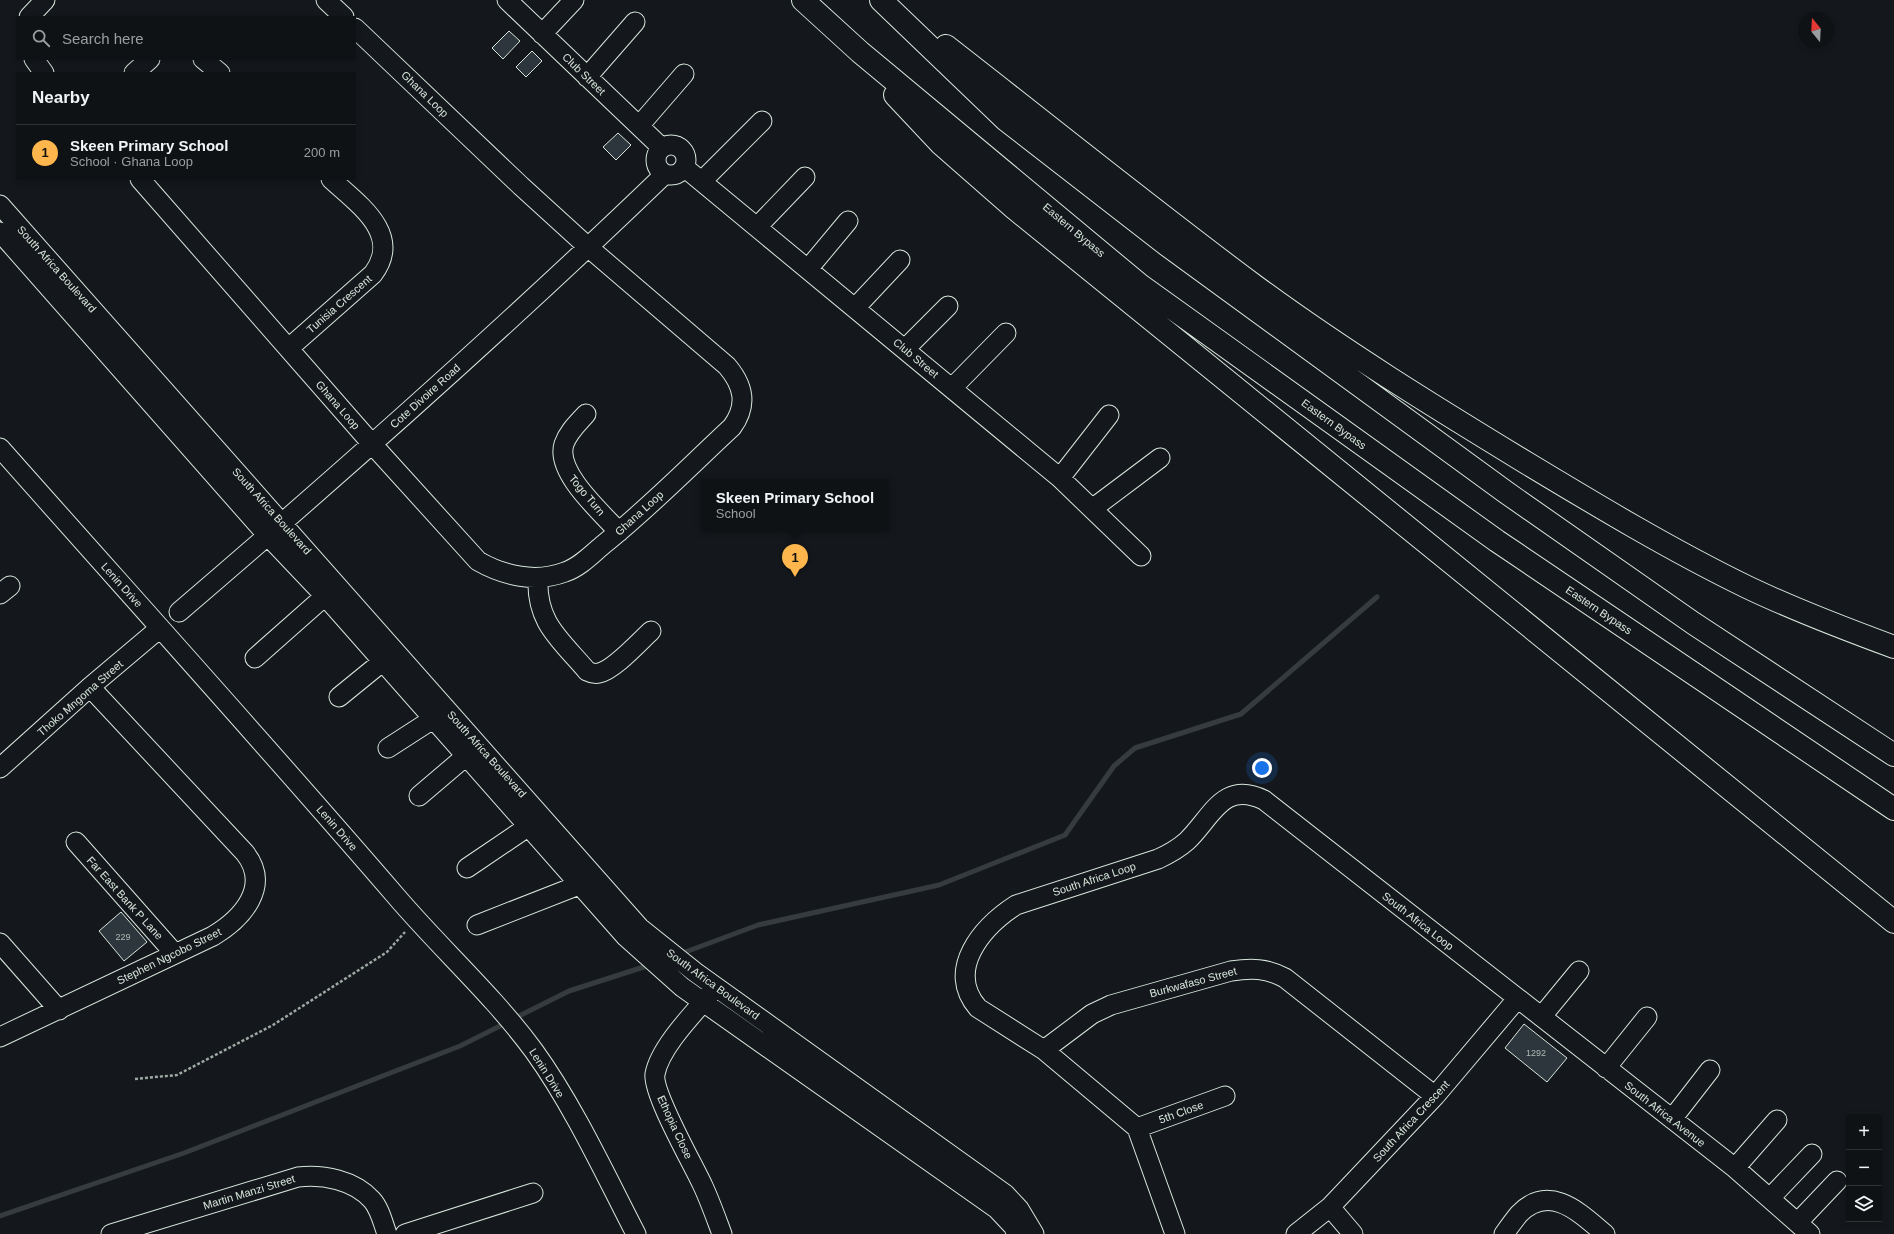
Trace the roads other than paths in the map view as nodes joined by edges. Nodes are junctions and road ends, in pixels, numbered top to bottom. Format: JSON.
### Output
{"nodes":[{"id":1,"x":45,"y":0,"type":"edge"},
{"id":2,"x":326,"y":0,"type":"edge"},
{"id":3,"x":507,"y":0,"type":"edge"},
{"id":4,"x":574,"y":0,"type":"edge"},
{"id":5,"x":803,"y":0,"type":"edge"},
{"id":6,"x":880,"y":0,"type":"edge"},
{"id":7,"x":887,"y":0,"type":"edge"},
{"id":8,"x":30,"y":16,"type":"edge"},
{"id":9,"x":343,"y":16,"type":"edge"},
{"id":10,"x":635,"y":22,"type":"dead end"},
{"id":11,"x":356,"y":29,"type":"edge"},
{"id":12,"x":542,"y":34,"type":"junction"},
{"id":13,"x":860,"y":52,"type":"junction"},
{"id":14,"x":35,"y":60,"type":"edge"},
{"id":15,"x":149,"y":60,"type":"edge"},
{"id":16,"x":204,"y":60,"type":"edge"},
{"id":17,"x":43,"y":72,"type":"edge"},
{"id":18,"x":135,"y":72,"type":"edge"},
{"id":19,"x":219,"y":72,"type":"edge"},
{"id":20,"x":684,"y":74,"type":"dead end"},
{"id":21,"x":587,"y":77,"type":"junction"},
{"id":22,"x":762,"y":121,"type":"dead end"},
{"id":23,"x":639,"y":126,"type":"junction"},
{"id":24,"x":662,"y":148,"type":"junction"},
{"id":25,"x":684,"y":167,"type":"junction"},
{"id":26,"x":665,"y":174,"type":"junction"},
{"id":27,"x":804,"y":176,"type":"dead end"},
{"id":28,"x":141,"y":180,"type":"edge"},
{"id":29,"x":332,"y":180,"type":"edge"},
{"id":30,"x":702,"y":182,"type":"junction"},
{"id":31,"x":0,"y":205,"type":"edge"},
{"id":32,"x":848,"y":221,"type":"dead end"},
{"id":33,"x":757,"y":227,"type":"junction"},
{"id":34,"x":0,"y":232,"type":"edge"},
{"id":35,"x":588,"y":247,"type":"junction"},
{"id":36,"x":900,"y":260,"type":"dead end"},
{"id":37,"x":808,"y":269,"type":"junction"},
{"id":38,"x":948,"y":306,"type":"dead end"},
{"id":39,"x":855,"y":308,"type":"junction"},
{"id":40,"x":1006,"y":333,"type":"dead end"},
{"id":41,"x":289,"y":348,"type":"junction"},
{"id":42,"x":905,"y":349,"type":"junction"},
{"id":43,"x":952,"y":388,"type":"junction"},
{"id":44,"x":586,"y":414,"type":"dead end"},
{"id":45,"x":1108,"y":415,"type":"dead end"},
{"id":46,"x":372,"y":444,"type":"junction"},
{"id":47,"x":0,"y":448,"type":"edge"},
{"id":48,"x":1160,"y":458,"type":"dead end"},
{"id":49,"x":1060,"y":478,"type":"junction"},
{"id":50,"x":1092,"y":509,"type":"junction"},
{"id":51,"x":282,"y":523,"type":"junction"},
{"id":52,"x":619,"y":532,"type":"junction"},
{"id":53,"x":268,"y":536,"type":"junction"},
{"id":54,"x":1142,"y":556,"type":"dead end"},
{"id":55,"x":538,"y":578,"type":"junction"},
{"id":56,"x":326,"y":596,"type":"junction"},
{"id":57,"x":179,"y":612,"type":"dead end"},
{"id":58,"x":160,"y":628,"type":"junction"},
{"id":59,"x":651,"y":631,"type":"dead end"},
{"id":60,"x":1894,"y":647,"type":"edge"},
{"id":61,"x":255,"y":658,"type":"dead end"},
{"id":62,"x":382,"y":662,"type":"junction"},
{"id":63,"x":90,"y":687,"type":"junction"},
{"id":64,"x":339,"y":697,"type":"dead end"},
{"id":65,"x":433,"y":719,"type":"junction"},
{"id":66,"x":388,"y":748,"type":"dead end"},
{"id":67,"x":1894,"y":755,"type":"edge"},
{"id":68,"x":466,"y":756,"type":"junction"},
{"id":69,"x":0,"y":768,"type":"edge"},
{"id":70,"x":419,"y":796,"type":"dead end"},
{"id":71,"x":1894,"y":809,"type":"edge"},
{"id":72,"x":529,"y":826,"type":"junction"},
{"id":73,"x":76,"y":842,"type":"dead end"},
{"id":74,"x":467,"y":868,"type":"dead end"},
{"id":75,"x":579,"y":885,"type":"junction"},
{"id":76,"x":1894,"y":922,"type":"edge"},
{"id":77,"x":477,"y":925,"type":"dead end"},
{"id":78,"x":0,"y":943,"type":"edge"},
{"id":79,"x":175,"y":954,"type":"junction"},
{"id":80,"x":1579,"y":972,"type":"dead end"},
{"id":81,"x":714,"y":986,"type":"junction"},
{"id":82,"x":1517,"y":999,"type":"junction"},
{"id":83,"x":704,"y":1002,"type":"junction"},
{"id":84,"x":59,"y":1010,"type":"junction"},
{"id":85,"x":1542,"y":1016,"type":"junction"},
{"id":86,"x":1647,"y":1017,"type":"dead end"},
{"id":87,"x":0,"y":1037,"type":"edge"},
{"id":88,"x":1044,"y":1050,"type":"junction"},
{"id":89,"x":1606,"y":1068,"type":"junction"},
{"id":90,"x":1710,"y":1070,"type":"dead end"},
{"id":91,"x":1225,"y":1096,"type":"dead end"},
{"id":92,"x":1435,"y":1096,"type":"junction"},
{"id":93,"x":1672,"y":1119,"type":"junction"},
{"id":94,"x":1776,"y":1120,"type":"dead end"},
{"id":95,"x":1137,"y":1128,"type":"junction"},
{"id":96,"x":1812,"y":1154,"type":"dead end"},
{"id":97,"x":1735,"y":1168,"type":"junction"},
{"id":98,"x":1837,"y":1181,"type":"dead end"},
{"id":99,"x":533,"y":1193,"type":"dead end"},
{"id":100,"x":1770,"y":1198,"type":"junction"},
{"id":101,"x":1330,"y":1206,"type":"junction"},
{"id":102,"x":1804,"y":1228,"type":"edge"},
{"id":103,"x":111,"y":1234,"type":"edge"},
{"id":104,"x":387,"y":1234,"type":"edge"},
{"id":105,"x":405,"y":1234,"type":"edge"},
{"id":106,"x":636,"y":1234,"type":"edge"},
{"id":107,"x":722,"y":1234,"type":"edge"},
{"id":108,"x":1017,"y":1234,"type":"edge"},
{"id":109,"x":1034,"y":1234,"type":"edge"},
{"id":110,"x":1175,"y":1234,"type":"edge"},
{"id":111,"x":1296,"y":1234,"type":"edge"},
{"id":112,"x":1353,"y":1234,"type":"edge"},
{"id":113,"x":1504,"y":1234,"type":"edge"},
{"id":114,"x":1605,"y":1234,"type":"edge"}],
"edges":[{"from":1,"to":8,"type":"street"},
{"from":2,"to":9,"type":"street"},
{"from":3,"to":12,"type":"street","name":"Club Street"},
{"from":4,"to":12,"type":"street"},
{"from":5,"to":13,"type":"highway","name":"Eastern Bypass"},
{"from":6,"to":67,"type":"highway"},
{"from":7,"to":60,"type":"highway"},
{"from":10,"to":21,"type":"street"},
{"from":11,"to":35,"type":"street","name":"Ghana Loop"},
{"from":12,"to":21,"type":"street","name":"Club Street"},
{"from":13,"to":71,"type":"highway","name":"Eastern Bypass"},
{"from":13,"to":76,"type":"highway"},
{"from":14,"to":17,"type":"street"},
{"from":15,"to":18,"type":"street"},
{"from":16,"to":19,"type":"street"},
{"from":20,"to":23,"type":"street"},
{"from":21,"to":23,"type":"street","name":"Club Street"},
{"from":22,"to":30,"type":"street"},
{"from":23,"to":24,"type":"street","name":"Club Street"},
{"from":24,"to":25,"type":"street"},
{"from":24,"to":26,"type":"street"},
{"from":25,"to":26,"type":"street"},
{"from":25,"to":30,"type":"street","name":"Club Street"},
{"from":26,"to":35,"type":"street","name":"Cote Divoire Road"},
{"from":27,"to":33,"type":"street"},
{"from":28,"to":41,"type":"street","name":"Ghana Loop"},
{"from":29,"to":41,"type":"street","name":"Tunisia Crescent"},
{"from":30,"to":33,"type":"street","name":"Club Street"},
{"from":31,"to":51,"type":"street","name":"South Africa Boulevard"},
{"from":32,"to":37,"type":"street"},
{"from":33,"to":37,"type":"street","name":"Club Street"},
{"from":34,"to":53,"type":"street","name":"South Africa Boulevard"},
{"from":35,"to":46,"type":"street","name":"Cote Divoire Road"},
{"from":35,"to":52,"type":"street","name":"Ghana Loop"},
{"from":36,"to":39,"type":"street"},
{"from":37,"to":39,"type":"street","name":"Club Street"},
{"from":38,"to":42,"type":"street"},
{"from":39,"to":42,"type":"street","name":"Club Street"},
{"from":40,"to":43,"type":"street"},
{"from":41,"to":46,"type":"street","name":"Ghana Loop"},
{"from":42,"to":43,"type":"street","name":"Club Street"},
{"from":43,"to":49,"type":"street","name":"Club Street"},
{"from":44,"to":52,"type":"street","name":"Togo Turn"},
{"from":45,"to":49,"type":"street"},
{"from":46,"to":51,"type":"street","name":"Cote Divoire Road"},
{"from":46,"to":55,"type":"street","name":"Ghana Loop"},
{"from":47,"to":58,"type":"street","name":"Lenin Drive"},
{"from":48,"to":50,"type":"street"},
{"from":49,"to":50,"type":"street","name":"Club Street"},
{"from":50,"to":54,"type":"street","name":"Club Street"},
{"from":51,"to":53,"type":"street","name":"Cote Divoire Road"},
{"from":51,"to":81,"type":"street","name":"South Africa Boulevard"},
{"from":52,"to":55,"type":"street","name":"Ghana Loop"},
{"from":53,"to":56,"type":"street","name":"South Africa Boulevard"},
{"from":53,"to":57,"type":"street","name":"Cote Divoire Road"},
{"from":55,"to":59,"type":"street"},
{"from":56,"to":61,"type":"street"},
{"from":56,"to":62,"type":"street","name":"South Africa Boulevard"},
{"from":58,"to":63,"type":"street","name":"Thoko Mngoma Street"},
{"from":58,"to":106,"type":"street","name":"Lenin Drive"},
{"from":62,"to":64,"type":"street"},
{"from":62,"to":65,"type":"street","name":"South Africa Boulevard"},
{"from":63,"to":69,"type":"street","name":"Thoko Mngoma Street"},
{"from":63,"to":79,"type":"street","name":"Stephen Ngcobo Street"},
{"from":65,"to":66,"type":"street"},
{"from":65,"to":68,"type":"street","name":"South Africa Boulevard"},
{"from":68,"to":70,"type":"street"},
{"from":68,"to":72,"type":"street","name":"South Africa Boulevard"},
{"from":72,"to":74,"type":"street"},
{"from":72,"to":75,"type":"street","name":"South Africa Boulevard"},
{"from":73,"to":79,"type":"street","name":"Far East Bank P Lane"},
{"from":75,"to":77,"type":"street"},
{"from":75,"to":83,"type":"street","name":"South Africa Boulevard"},
{"from":78,"to":84,"type":"street"},
{"from":79,"to":84,"type":"street","name":"Stephen Ngcobo Street"},
{"from":80,"to":85,"type":"street"},
{"from":81,"to":83,"type":"street","name":"Ethopia Close"},
{"from":81,"to":109,"type":"street","name":"South Africa Boulevard"},
{"from":82,"to":85,"type":"street","name":"South Africa Avenue"},
{"from":82,"to":88,"type":"street","name":"South Africa Loop"},
{"from":82,"to":92,"type":"street","name":"South Africa Crescent"},
{"from":83,"to":107,"type":"street","name":"Ethopia Close"},
{"from":83,"to":108,"type":"street","name":"South Africa Boulevard"},
{"from":84,"to":87,"type":"street","name":"Stephen Ngcobo Street"},
{"from":85,"to":89,"type":"street","name":"South Africa Avenue"},
{"from":86,"to":89,"type":"street"},
{"from":88,"to":92,"type":"street","name":"Burkwafaso Street"},
{"from":88,"to":95,"type":"street","name":"South Africa Loop"},
{"from":89,"to":93,"type":"street","name":"South Africa Avenue"},
{"from":90,"to":93,"type":"street"},
{"from":91,"to":95,"type":"street","name":"5th Close"},
{"from":92,"to":101,"type":"street","name":"South Africa Crescent"},
{"from":93,"to":97,"type":"street","name":"South Africa Avenue"},
{"from":94,"to":97,"type":"street"},
{"from":95,"to":110,"type":"street"},
{"from":96,"to":100,"type":"street"},
{"from":97,"to":100,"type":"street","name":"South Africa Avenue"},
{"from":98,"to":102,"type":"street"},
{"from":99,"to":105,"type":"street"},
{"from":100,"to":102,"type":"street","name":"South Africa Avenue"},
{"from":101,"to":111,"type":"street","name":"South Africa Crescent"},
{"from":101,"to":112,"type":"street"},
{"from":103,"to":104,"type":"street","name":"Martin Manzi Street"},
{"from":113,"to":114,"type":"street"}]}
